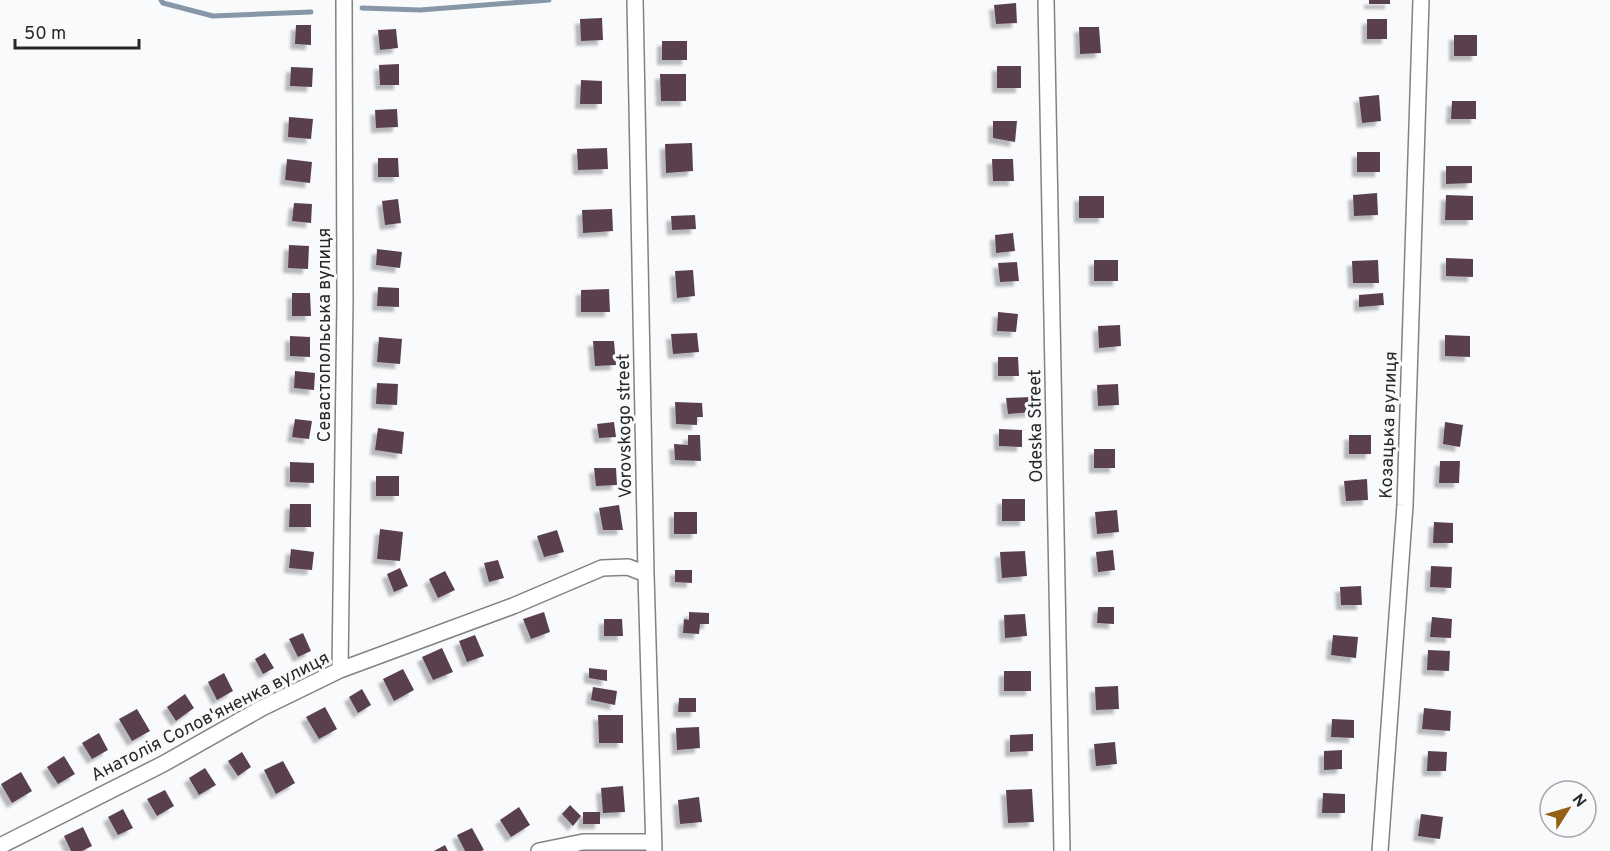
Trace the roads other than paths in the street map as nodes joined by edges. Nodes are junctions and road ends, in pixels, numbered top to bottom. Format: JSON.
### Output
{"nodes":[{"id":1,"x":344,"y":0,"type":"edge"},
{"id":2,"x":635,"y":0,"type":"edge"},
{"id":3,"x":1047,"y":0,"type":"edge"},
{"id":4,"x":1421,"y":0,"type":"edge"},
{"id":5,"x":646,"y":574,"type":"junction"},
{"id":6,"x":340,"y":670,"type":"junction"},
{"id":7,"x":0,"y":846,"type":"edge"},
{"id":8,"x":654,"y":846,"type":"edge"},
{"id":9,"x":539,"y":851,"type":"edge"},
{"id":10,"x":1062,"y":851,"type":"edge"},
{"id":11,"x":1380,"y":851,"type":"edge"}],
"edges":[{"from":1,"to":6,"type":"street","name":"Севастопольська вулиця"},
{"from":2,"to":5,"type":"street","name":"Vorovskogo street"},
{"from":3,"to":10,"type":"street","name":"Odeska Street"},
{"from":4,"to":11,"type":"street","name":"Козацька вулиця"},
{"from":5,"to":6,"type":"street","name":"Анатолія Солов'яненка вулиця"},
{"from":5,"to":8,"type":"street","name":"Vorovskogo street"},
{"from":6,"to":7,"type":"street","name":"Анатолія Солов'яненка вулиця"},
{"from":8,"to":9,"type":"street"}]}
